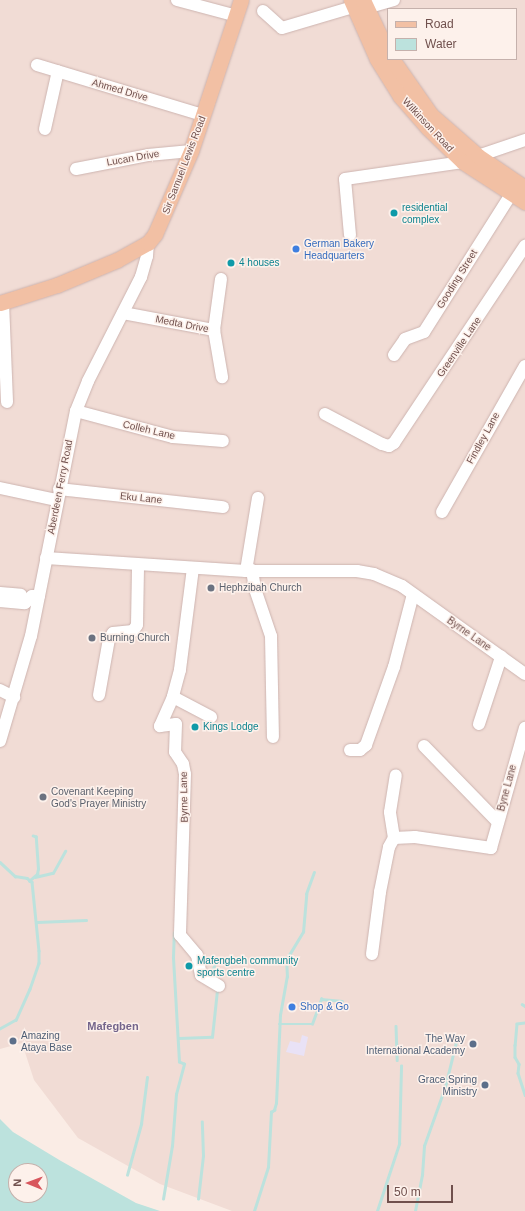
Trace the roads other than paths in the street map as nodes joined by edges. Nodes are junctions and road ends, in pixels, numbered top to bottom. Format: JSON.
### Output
{"nodes":[{"id":1,"x":177,"y":0,"type":"edge"},
{"id":2,"x":241,"y":0,"type":"edge"},
{"id":3,"x":394,"y":0,"type":"edge"},
{"id":4,"x":358,"y":4,"type":"edge"},
{"id":5,"x":263,"y":11,"type":"dead end"},
{"id":6,"x":237,"y":16,"type":"junction"},
{"id":7,"x":387,"y":51,"type":"edge"},
{"id":8,"x":393,"y":60,"type":"edge"},
{"id":9,"x":37,"y":65,"type":"dead end"},
{"id":10,"x":58,"y":71,"type":"junction"},
{"id":11,"x":203,"y":115,"type":"junction"},
{"id":12,"x":46,"y":129,"type":"dead end"},
{"id":13,"x":525,"y":140,"type":"edge"},
{"id":14,"x":191,"y":151,"type":"junction"},
{"id":15,"x":478,"y":156,"type":"junction"},
{"id":16,"x":463,"y":162,"type":"junction"},
{"id":17,"x":76,"y":168,"type":"dead end"},
{"id":18,"x":518,"y":191,"type":"edge"},
{"id":19,"x":525,"y":202,"type":"edge"},
{"id":20,"x":350,"y":235,"type":"dead end"},
{"id":21,"x":148,"y":243,"type":"junction"},
{"id":22,"x":525,"y":246,"type":"edge"},
{"id":23,"x":221,"y":279,"type":"dead end"},
{"id":24,"x":2,"y":302,"type":"edge"},
{"id":25,"x":123,"y":313,"type":"junction"},
{"id":26,"x":214,"y":330,"type":"junction"},
{"id":27,"x":394,"y":355,"type":"dead end"},
{"id":28,"x":525,"y":366,"type":"edge"},
{"id":29,"x":222,"y":377,"type":"dead end"},
{"id":30,"x":8,"y":402,"type":"dead end"},
{"id":31,"x":76,"y":412,"type":"junction"},
{"id":32,"x":325,"y":414,"type":"dead end"},
{"id":33,"x":223,"y":441,"type":"dead end"},
{"id":34,"x":0,"y":488,"type":"edge"},
{"id":35,"x":57,"y":495,"type":"junction"},
{"id":36,"x":258,"y":498,"type":"dead end"},
{"id":37,"x":223,"y":507,"type":"dead end"},
{"id":38,"x":442,"y":512,"type":"dead end"},
{"id":39,"x":46,"y":558,"type":"junction"},
{"id":40,"x":138,"y":565,"type":"junction"},
{"id":41,"x":193,"y":568,"type":"junction"},
{"id":42,"x":249,"y":571,"type":"junction"},
{"id":43,"x":0,"y":592,"type":"edge"},
{"id":44,"x":413,"y":594,"type":"junction"},
{"id":45,"x":36,"y":596,"type":"junction"},
{"id":46,"x":0,"y":601,"type":"edge"},
{"id":47,"x":501,"y":657,"type":"junction"},
{"id":48,"x":525,"y":674,"type":"edge"},
{"id":49,"x":0,"y":690,"type":"edge"},
{"id":50,"x":99,"y":695,"type":"dead end"},
{"id":51,"x":14,"y":697,"type":"junction"},
{"id":52,"x":173,"y":697,"type":"junction"},
{"id":53,"x":211,"y":717,"type":"dead end"},
{"id":54,"x":479,"y":724,"type":"dead end"},
{"id":55,"x":525,"y":728,"type":"edge"},
{"id":56,"x":273,"y":737,"type":"dead end"},
{"id":57,"x":0,"y":741,"type":"edge"},
{"id":58,"x":424,"y":746,"type":"dead end"},
{"id":59,"x":350,"y":750,"type":"dead end"},
{"id":60,"x":396,"y":775,"type":"dead end"},
{"id":61,"x":498,"y":822,"type":"junction"},
{"id":62,"x":394,"y":838,"type":"junction"},
{"id":63,"x":372,"y":954,"type":"dead end"},
{"id":64,"x":219,"y":986,"type":"dead end"}],
"edges":[{"from":1,"to":6,"type":"street"},
{"from":2,"to":6,"type":"main road","name":"Sir Samuel Lewis Road"},
{"from":3,"to":4,"type":"street"},
{"from":4,"to":5,"type":"street"},
{"from":4,"to":7,"type":"main road"},
{"from":4,"to":16,"type":"main road","name":"Wilkinson Road"},
{"from":6,"to":11,"type":"main road","name":"Sir Samuel Lewis Road"},
{"from":8,"to":15,"type":"main road","name":"Wilkinson Road"},
{"from":9,"to":10,"type":"street","name":"Ahmed Drive"},
{"from":10,"to":11,"type":"street","name":"Ahmed Drive"},
{"from":10,"to":12,"type":"street"},
{"from":11,"to":14,"type":"main road","name":"Sir Samuel Lewis Road"},
{"from":13,"to":15,"type":"street"},
{"from":14,"to":17,"type":"street","name":"Lucan Drive"},
{"from":14,"to":21,"type":"main road","name":"Sir Samuel Lewis Road"},
{"from":15,"to":18,"type":"main road","name":"Wilkinson Road"},
{"from":16,"to":18,"type":"main road","name":"Wilkinson Road"},
{"from":16,"to":20,"type":"street"},
{"from":18,"to":19,"type":"main road","name":"Wilkinson Road"},
{"from":18,"to":27,"type":"street","name":"Gooding Street"},
{"from":21,"to":24,"type":"main road","name":"Sir Samuel Lewis Road"},
{"from":21,"to":25,"type":"street","name":"Aberdeen Ferry Road"},
{"from":22,"to":32,"type":"street","name":"Greenville Lane"},
{"from":23,"to":26,"type":"street","name":"Medta Drive"},
{"from":24,"to":30,"type":"street"},
{"from":25,"to":26,"type":"street","name":"Medta Drive"},
{"from":25,"to":31,"type":"street","name":"Aberdeen Ferry Road"},
{"from":26,"to":29,"type":"street"},
{"from":28,"to":38,"type":"street","name":"Findley Lane"},
{"from":31,"to":33,"type":"street","name":"Colleh Lane"},
{"from":31,"to":35,"type":"street","name":"Aberdeen Ferry Road"},
{"from":34,"to":35,"type":"street","name":"Eku Lane"},
{"from":35,"to":37,"type":"street","name":"Eku Lane"},
{"from":35,"to":39,"type":"street","name":"Aberdeen Ferry Road"},
{"from":36,"to":42,"type":"street"},
{"from":39,"to":40,"type":"street","name":"Byrne Lane"},
{"from":39,"to":45,"type":"street","name":"Aberdeen Ferry Road"},
{"from":40,"to":41,"type":"street","name":"Byrne Lane"},
{"from":40,"to":50,"type":"street"},
{"from":41,"to":42,"type":"street","name":"Byrne Lane"},
{"from":41,"to":52,"type":"street","name":"Byrne Lane"},
{"from":42,"to":44,"type":"street","name":"Byrne Lane"},
{"from":42,"to":56,"type":"street"},
{"from":43,"to":45,"type":"street"},
{"from":44,"to":47,"type":"street","name":"Byrne Lane"},
{"from":44,"to":59,"type":"street"},
{"from":45,"to":46,"type":"street"},
{"from":45,"to":51,"type":"street","name":"Aberdeen Ferry Road"},
{"from":47,"to":48,"type":"street","name":"Byrne Lane"},
{"from":47,"to":54,"type":"street"},
{"from":49,"to":51,"type":"street"},
{"from":51,"to":57,"type":"street","name":"Aberdeen Ferry Road"},
{"from":52,"to":53,"type":"street"},
{"from":52,"to":64,"type":"street","name":"Byrne Lane"},
{"from":55,"to":61,"type":"street","name":"Byne Lane"},
{"from":58,"to":61,"type":"street"},
{"from":60,"to":62,"type":"street"},
{"from":61,"to":62,"type":"street","name":"Byne Lane"},
{"from":62,"to":63,"type":"street"}]}
